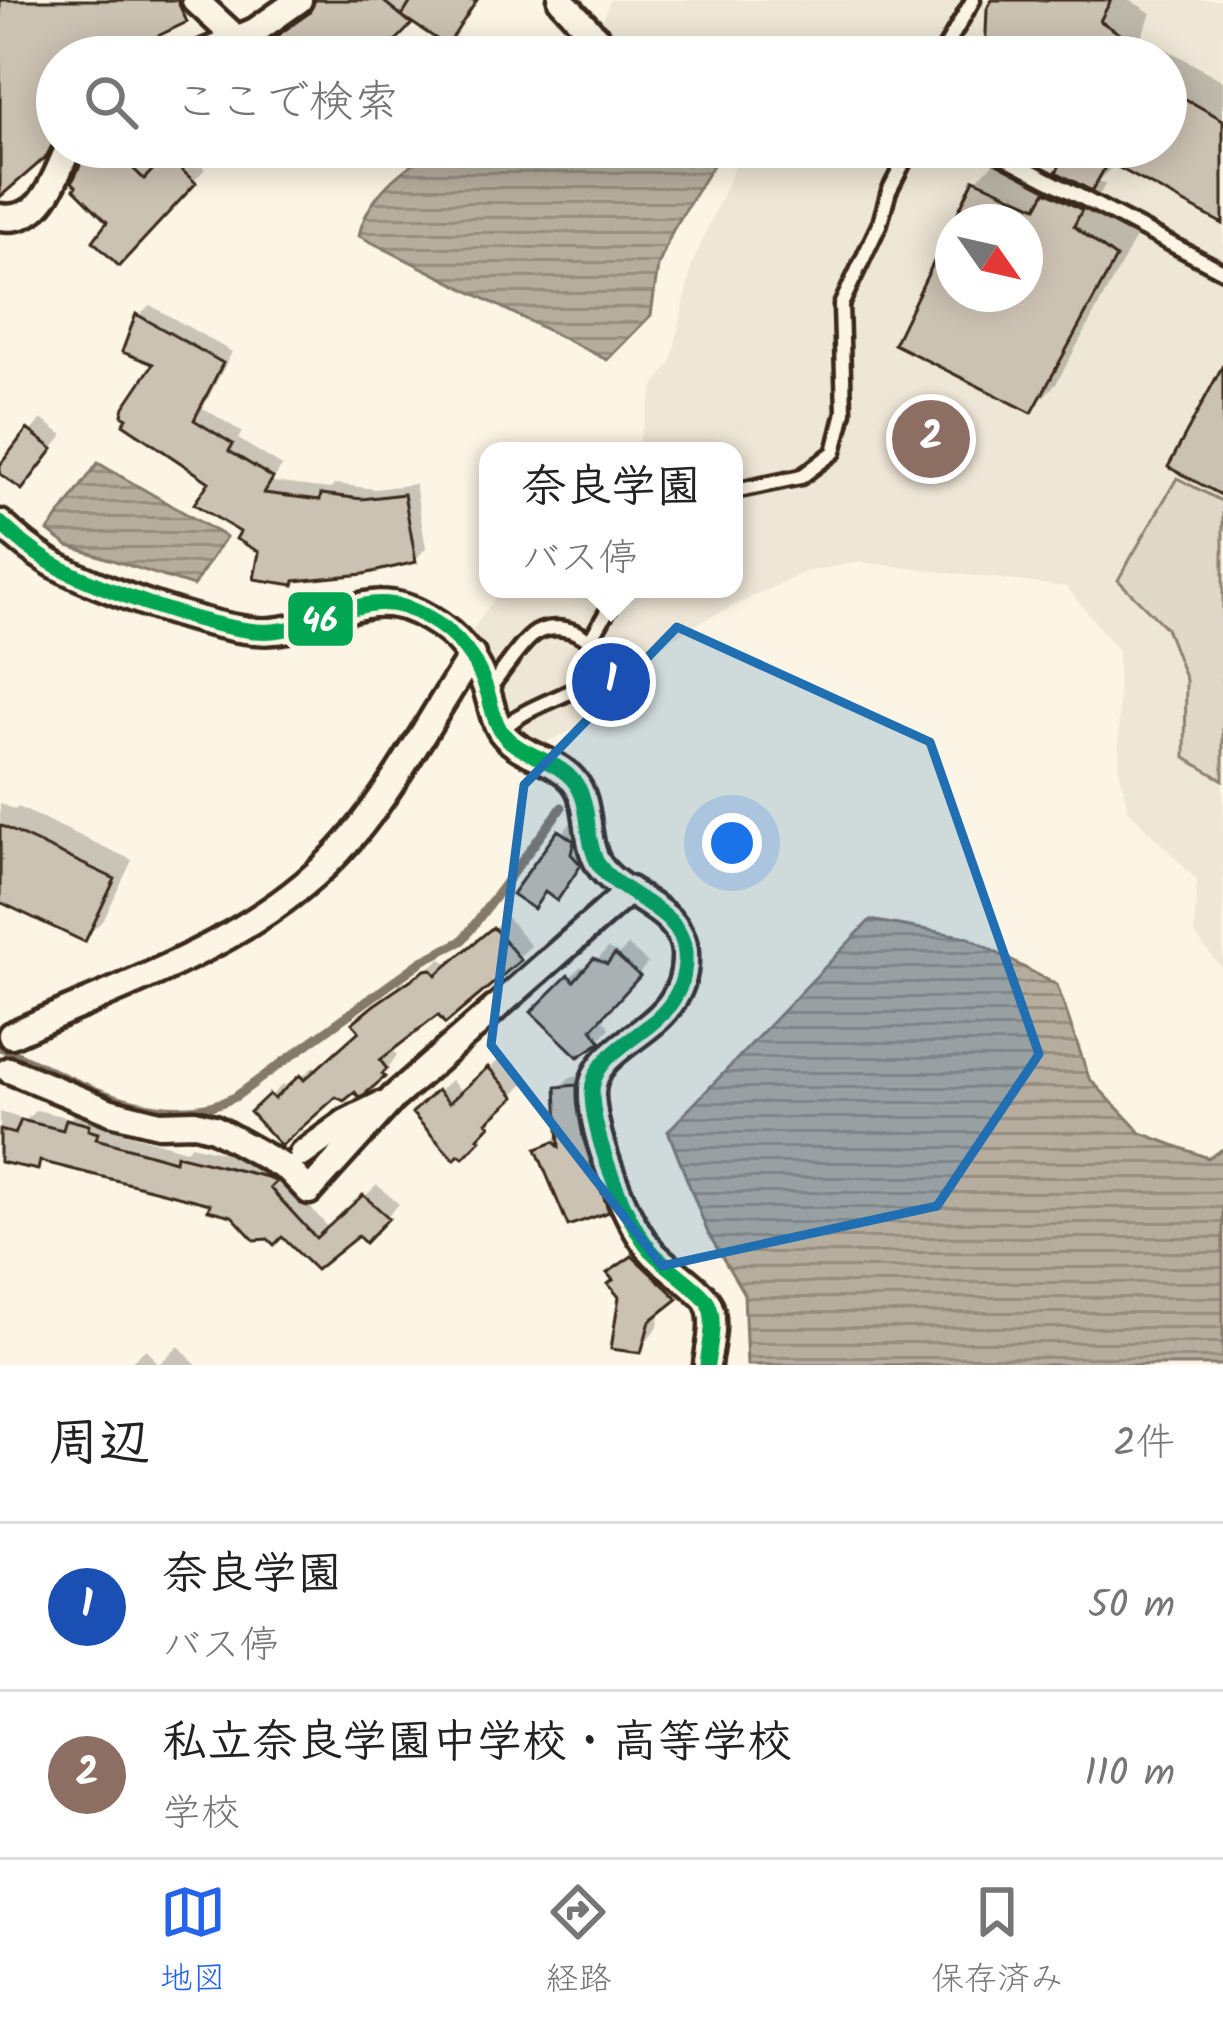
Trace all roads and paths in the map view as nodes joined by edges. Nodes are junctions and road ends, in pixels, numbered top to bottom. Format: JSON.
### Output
{"nodes":[{"id":1,"x":195,"y":0,"type":"edge"},
{"id":2,"x":298,"y":0,"type":"edge"},
{"id":3,"x":561,"y":0,"type":"edge"},
{"id":4,"x":973,"y":0,"type":"edge"},
{"id":5,"x":234,"y":36,"type":"edge"},
{"id":6,"x":240,"y":36,"type":"edge"},
{"id":7,"x":594,"y":36,"type":"edge"},
{"id":8,"x":952,"y":36,"type":"edge"},
{"id":9,"x":59,"y":168,"type":"edge"},
{"id":10,"x":901,"y":168,"type":"edge"},
{"id":11,"x":1026,"y":168,"type":"edge"},
{"id":12,"x":0,"y":217,"type":"edge"},
{"id":13,"x":1223,"y":271,"type":"edge"},
{"id":14,"x":743,"y":489,"type":"edge"},
{"id":15,"x":0,"y":523,"type":"edge"},
{"id":16,"x":615,"y":598,"type":"edge"},
{"id":17,"x":590,"y":640,"type":"junction"},
{"id":18,"x":472,"y":656,"type":"junction"},
{"id":19,"x":487,"y":691,"type":"junction"},
{"id":20,"x":501,"y":732,"type":"junction"},
{"id":21,"x":630,"y":890,"type":"junction"},
{"id":22,"x":11,"y":1035,"type":"dead end"},
{"id":23,"x":9,"y":1070,"type":"dead end"},
{"id":24,"x":393,"y":1098,"type":"junction"},
{"id":25,"x":302,"y":1154,"type":"dead end"},
{"id":26,"x":706,"y":1365,"type":"edge"}],
"edges":[{"from":1,"to":5,"type":"street"},
{"from":2,"to":6,"type":"street"},
{"from":3,"to":7,"type":"street"},
{"from":4,"to":8,"type":"lane"},
{"from":9,"to":12,"type":"street"},
{"from":10,"to":14,"type":"lane"},
{"from":11,"to":13,"type":"lane"},
{"from":15,"to":18,"type":"street"},
{"from":16,"to":17,"type":"lane"},
{"from":17,"to":19,"type":"lane"},
{"from":17,"to":20,"type":"lane"},
{"from":18,"to":19,"type":"street"},
{"from":18,"to":22,"type":"street"},
{"from":19,"to":20,"type":"street"},
{"from":20,"to":21,"type":"street"},
{"from":21,"to":24,"type":"street"},
{"from":21,"to":26,"type":"street"},
{"from":23,"to":24,"type":"street"},
{"from":24,"to":25,"type":"street"}]}
